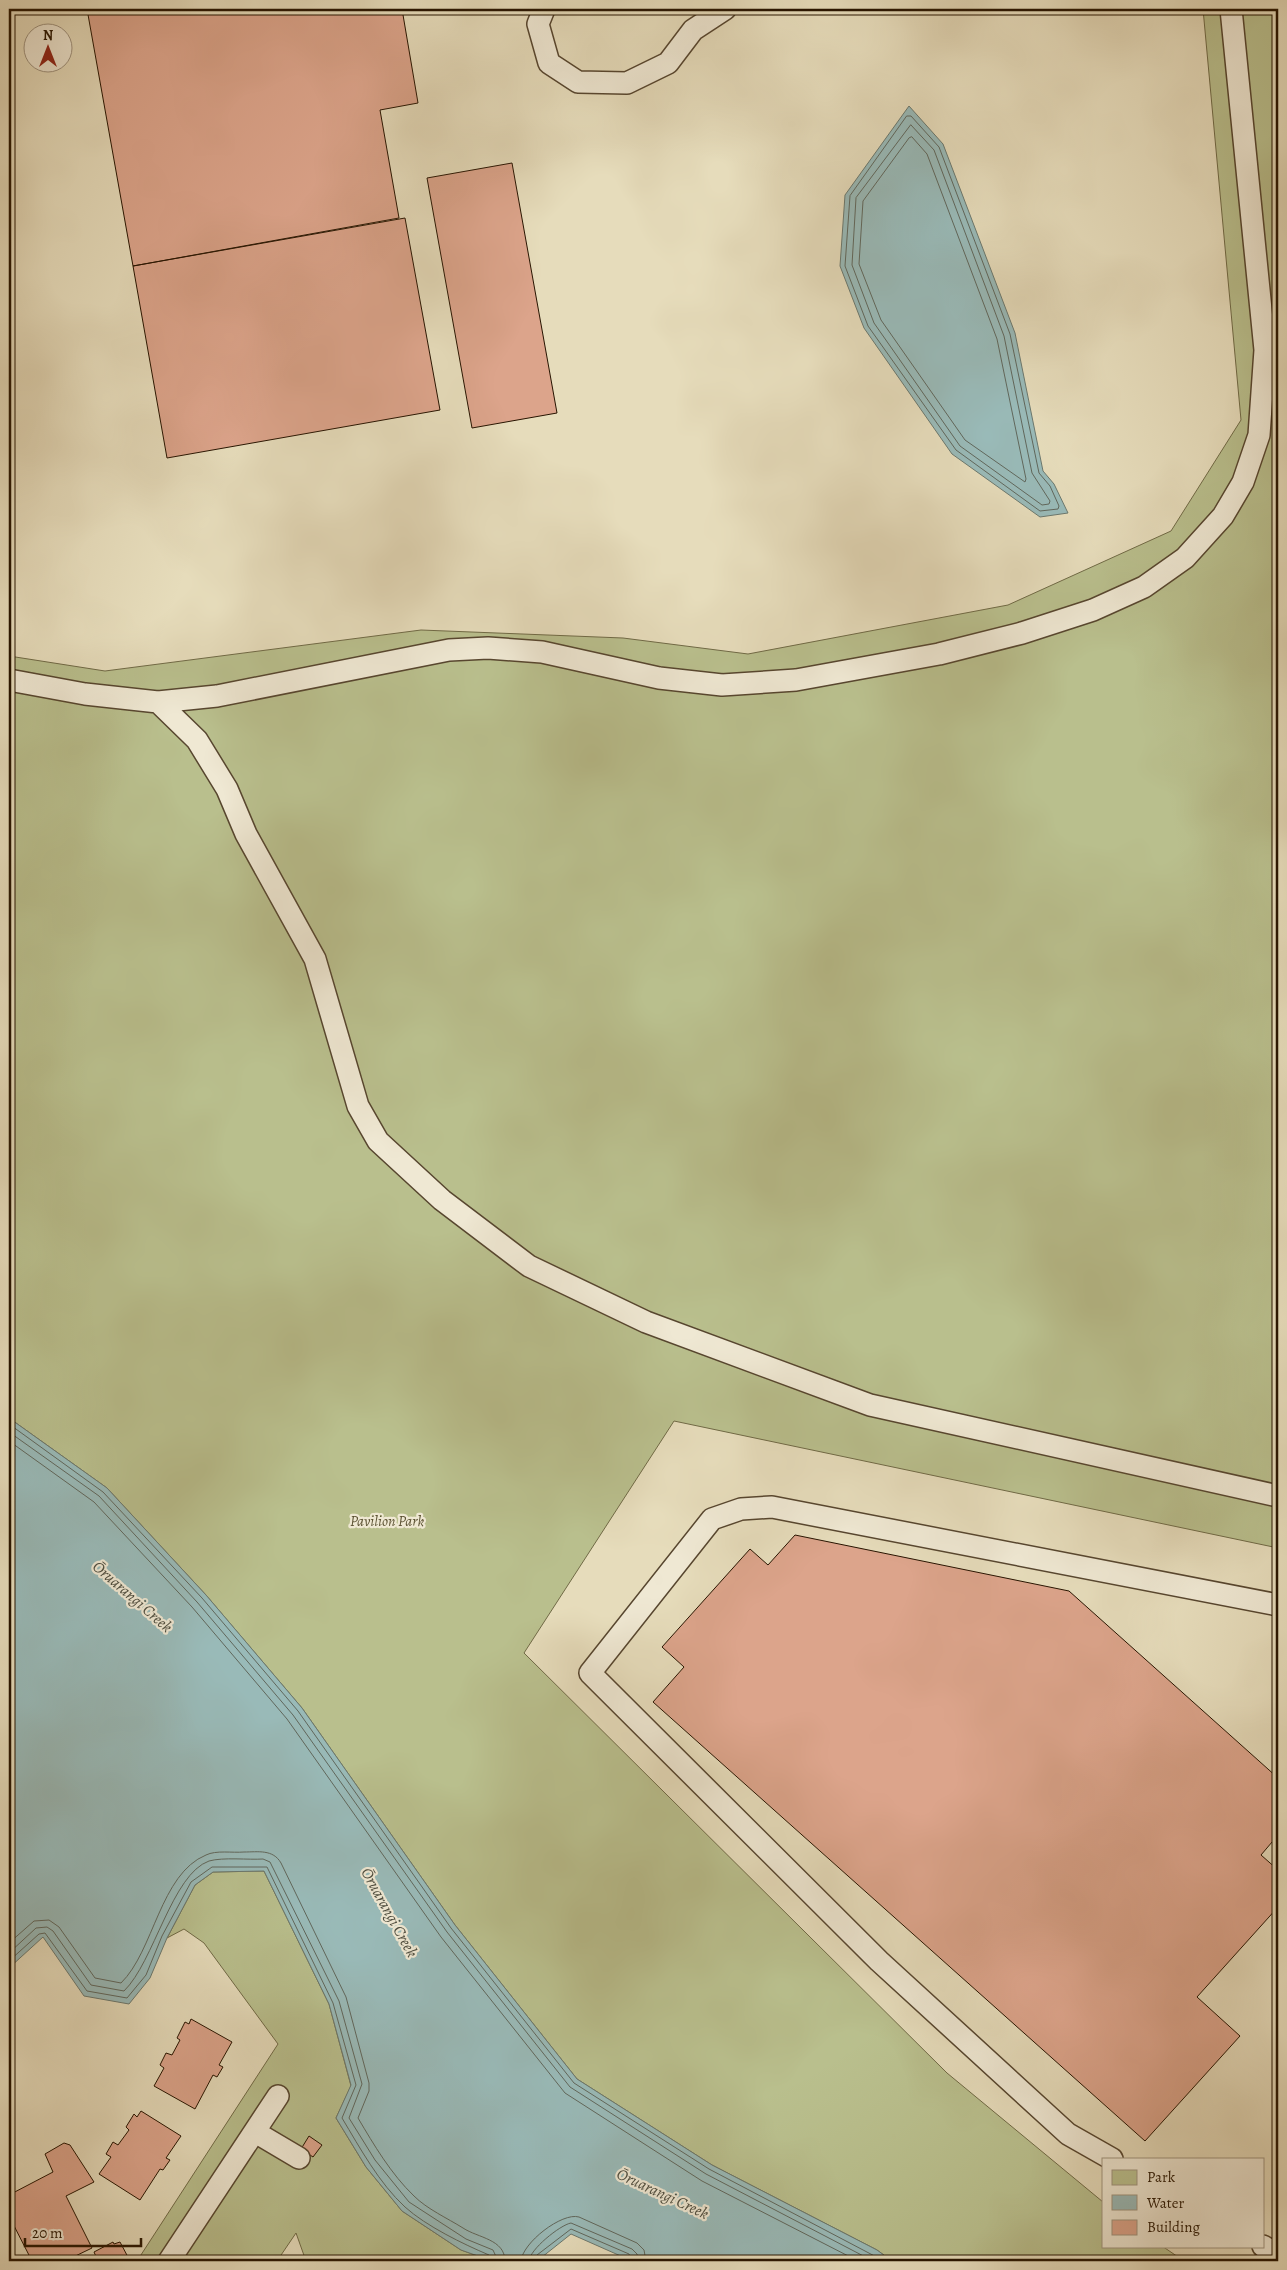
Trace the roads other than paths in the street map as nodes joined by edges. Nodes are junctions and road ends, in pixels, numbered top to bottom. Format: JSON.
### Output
{"nodes":[{"id":1,"x":544,"y":9,"type":"edge"},
{"id":2,"x":725,"y":9,"type":"edge"},
{"id":3,"x":1231,"y":9,"type":"edge"},
{"id":4,"x":9,"y":680,"type":"edge"},
{"id":5,"x":158,"y":702,"type":"junction"},
{"id":6,"x":1278,"y":1496,"type":"edge"},
{"id":7,"x":1278,"y":1605,"type":"edge"},
{"id":8,"x":278,"y":2096,"type":"dead end"},
{"id":9,"x":255,"y":2132,"type":"junction"},
{"id":10,"x":299,"y":2158,"type":"dead end"},
{"id":11,"x":1110,"y":2158,"type":"edge"},
{"id":12,"x":1264,"y":2247,"type":"edge"},
{"id":13,"x":1278,"y":2255,"type":"edge"},
{"id":14,"x":169,"y":2261,"type":"edge"}],
"edges":[{"from":1,"to":2,"type":"lane"},
{"from":3,"to":5,"type":"lane"},
{"from":4,"to":5,"type":"lane"},
{"from":5,"to":6,"type":"lane"},
{"from":7,"to":11,"type":"lane"},
{"from":8,"to":9,"type":"lane"},
{"from":9,"to":10,"type":"lane"},
{"from":9,"to":14,"type":"lane"},
{"from":12,"to":13,"type":"lane"}]}
